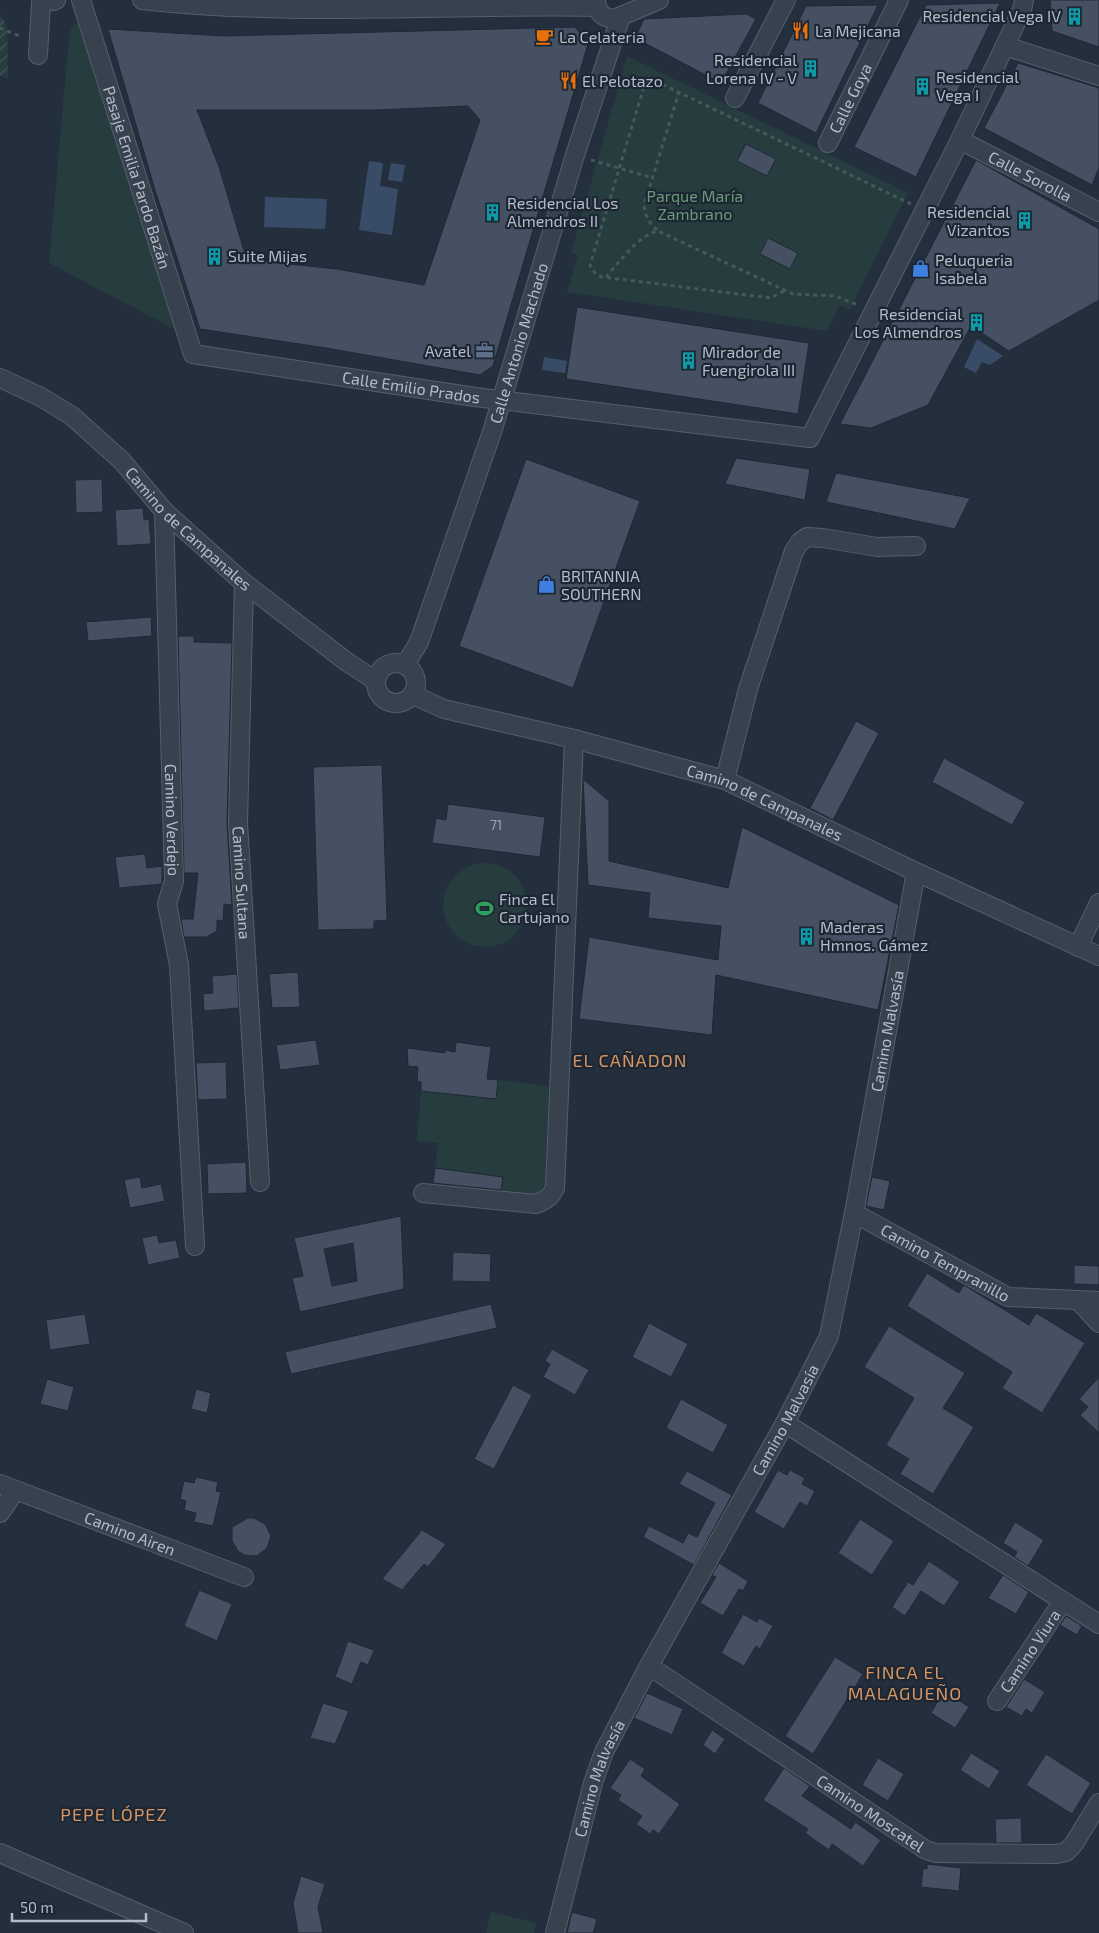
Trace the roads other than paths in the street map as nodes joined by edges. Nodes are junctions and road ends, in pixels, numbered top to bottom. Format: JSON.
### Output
{"nodes":[{"id":1,"x":81,"y":0,"type":"edge"},
{"id":2,"x":142,"y":0,"type":"edge"},
{"id":3,"x":659,"y":0,"type":"edge"},
{"id":4,"x":786,"y":0,"type":"edge"},
{"id":5,"x":899,"y":0,"type":"edge"},
{"id":6,"x":1024,"y":0,"type":"edge"},
{"id":7,"x":47,"y":1,"type":"edge"},
{"id":8,"x":597,"y":4,"type":"edge"},
{"id":9,"x":621,"y":16,"type":"junction"},
{"id":10,"x":1004,"y":46,"type":"junction"},
{"id":11,"x":39,"y":50,"type":"road end"},
{"id":12,"x":1099,"y":76,"type":"edge"},
{"id":13,"x":735,"y":98,"type":"dead end"},
{"id":14,"x":960,"y":140,"type":"junction"},
{"id":15,"x":828,"y":143,"type":"dead end"},
{"id":16,"x":1099,"y":212,"type":"edge"},
{"id":17,"x":193,"y":354,"type":"joint"},
{"id":18,"x":0,"y":378,"type":"edge"},
{"id":19,"x":501,"y":400,"type":"junction"},
{"id":20,"x":164,"y":511,"type":"junction"},
{"id":21,"x":916,"y":546,"type":"dead end"},
{"id":22,"x":244,"y":582,"type":"junction"},
{"id":23,"x":406,"y":665,"type":"junction"},
{"id":24,"x":376,"y":681,"type":"junction"},
{"id":25,"x":412,"y":695,"type":"junction"},
{"id":26,"x":574,"y":739,"type":"junction"},
{"id":27,"x":725,"y":780,"type":"junction"},
{"id":28,"x":916,"y":872,"type":"junction"},
{"id":29,"x":1099,"y":903,"type":"edge"},
{"id":30,"x":1078,"y":947,"type":"junction"},
{"id":31,"x":1099,"y":956,"type":"edge"},
{"id":32,"x":260,"y":1182,"type":"dead end"},
{"id":33,"x":423,"y":1193,"type":"dead end"},
{"id":34,"x":854,"y":1213,"type":"junction"},
{"id":35,"x":195,"y":1246,"type":"dead end"},
{"id":36,"x":1079,"y":1301,"type":"junction"},
{"id":37,"x":1099,"y":1301,"type":"edge"},
{"id":38,"x":1099,"y":1323,"type":"edge"},
{"id":39,"x":785,"y":1422,"type":"junction"},
{"id":40,"x":8,"y":1487,"type":"edge"},
{"id":41,"x":0,"y":1513,"type":"edge"},
{"id":42,"x":244,"y":1577,"type":"dead end"},
{"id":43,"x":1063,"y":1601,"type":"junction"},
{"id":44,"x":1099,"y":1624,"type":"edge"},
{"id":45,"x":649,"y":1666,"type":"junction"},
{"id":46,"x":997,"y":1701,"type":"dead end"},
{"id":47,"x":1099,"y":1803,"type":"edge"},
{"id":48,"x":0,"y":1853,"type":"edge"},
{"id":49,"x":184,"y":1933,"type":"edge"},
{"id":50,"x":555,"y":1933,"type":"edge"}],
"edges":[{"from":1,"to":17,"type":"street","name":"Pasaje Emilia Pardo Bazán"},
{"from":2,"to":8,"type":"street"},
{"from":3,"to":9,"type":"street"},
{"from":4,"to":13,"type":"street"},
{"from":5,"to":15,"type":"street","name":"Calle Goya"},
{"from":6,"to":10,"type":"street"},
{"from":7,"to":11,"type":"street"},
{"from":8,"to":9,"type":"street"},
{"from":9,"to":19,"type":"street","name":"Calle Antonio Machado"},
{"from":10,"to":12,"type":"street"},
{"from":10,"to":14,"type":"street"},
{"from":14,"to":16,"type":"street","name":"Calle Sorolla"},
{"from":14,"to":19,"type":"street","name":"Calle Emilio Prados"},
{"from":17,"to":19,"type":"street","name":"Calle Emilio Prados"},
{"from":18,"to":20,"type":"street","name":"Camino de Campanales"},
{"from":19,"to":23,"type":"street","name":"Calle Antonio Machado"},
{"from":20,"to":22,"type":"street","name":"Camino de Campanales"},
{"from":20,"to":35,"type":"street","name":"Camino Verdejo"},
{"from":21,"to":27,"type":"street"},
{"from":22,"to":24,"type":"street","name":"Camino de Campanales"},
{"from":22,"to":32,"type":"street","name":"Camino Sultana"},
{"from":23,"to":24,"type":"street"},
{"from":23,"to":25,"type":"street"},
{"from":24,"to":25,"type":"street"},
{"from":25,"to":26,"type":"street","name":"Camino de Campanales"},
{"from":26,"to":27,"type":"street","name":"Camino de Campanales"},
{"from":26,"to":33,"type":"street"},
{"from":27,"to":28,"type":"street","name":"Camino de Campanales"},
{"from":28,"to":30,"type":"street","name":"Camino de Campanales"},
{"from":28,"to":34,"type":"street","name":"Camino Malvasía"},
{"from":29,"to":30,"type":"street"},
{"from":30,"to":31,"type":"street","name":"Camino de Campanales"},
{"from":34,"to":36,"type":"street","name":"Camino Tempranillo"},
{"from":34,"to":39,"type":"street","name":"Camino Malvasía"},
{"from":36,"to":37,"type":"street","name":"Camino Tempranillo"},
{"from":36,"to":38,"type":"street"},
{"from":39,"to":43,"type":"street"},
{"from":39,"to":45,"type":"street","name":"Camino Malvasía"},
{"from":40,"to":41,"type":"street"},
{"from":40,"to":42,"type":"street","name":"Camino Airen"},
{"from":43,"to":44,"type":"street"},
{"from":43,"to":46,"type":"street","name":"Camino Viura"},
{"from":45,"to":47,"type":"street","name":"Camino Moscatel"},
{"from":45,"to":50,"type":"street","name":"Camino Malvasía"},
{"from":48,"to":49,"type":"street"}]}
